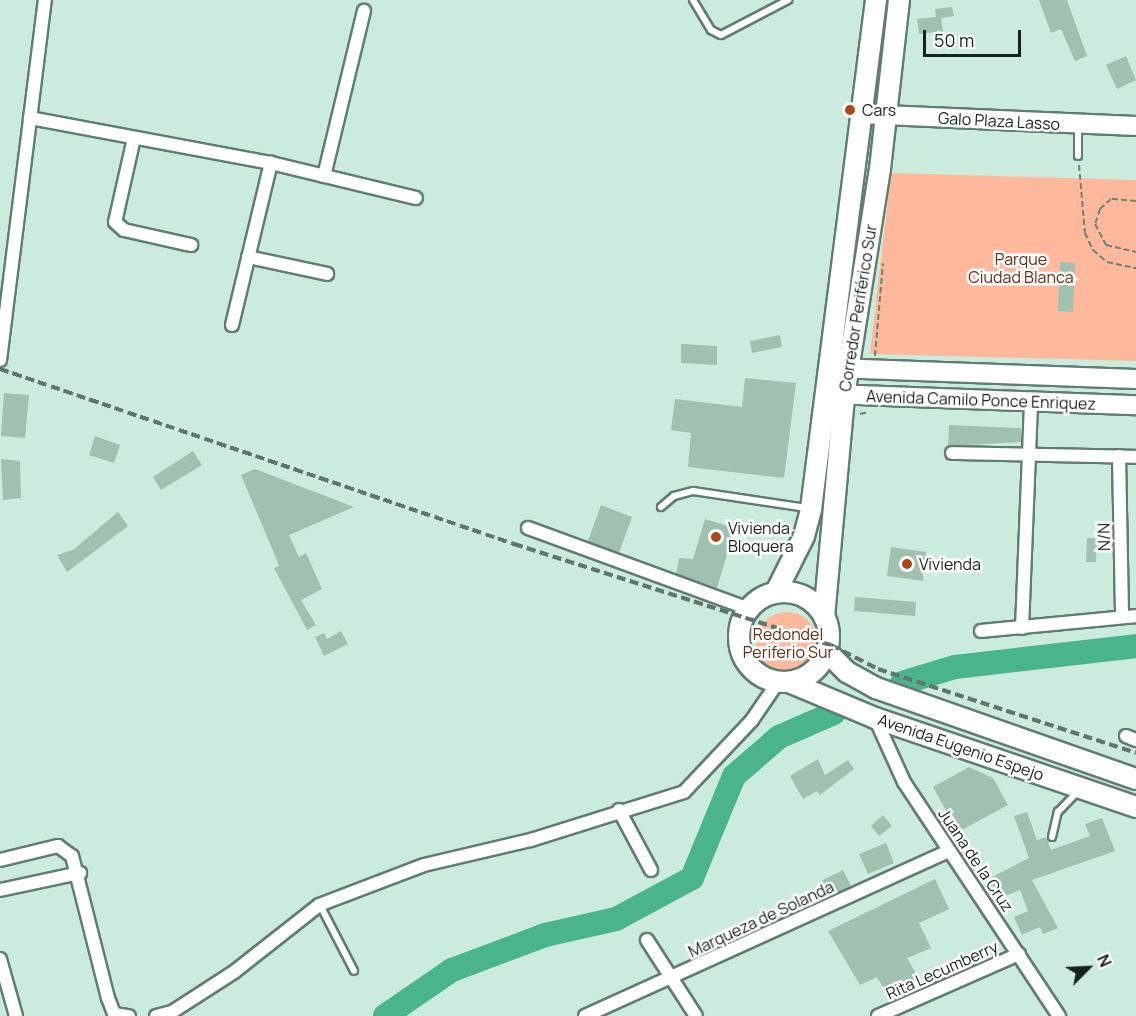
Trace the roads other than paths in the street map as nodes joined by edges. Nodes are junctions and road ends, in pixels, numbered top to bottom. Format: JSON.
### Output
{"nodes":[{"id":1,"x":45,"y":0,"type":"edge"},
{"id":2,"x":693,"y":0,"type":"edge"},
{"id":3,"x":788,"y":0,"type":"edge"},
{"id":4,"x":876,"y":0,"type":"edge"},
{"id":5,"x":899,"y":0,"type":"edge"},
{"id":6,"x":364,"y":11,"type":"dead end"},
{"id":7,"x":861,"y":114,"type":"junction"},
{"id":8,"x":885,"y":116,"type":"junction"},
{"id":9,"x":30,"y":118,"type":"junction"},
{"id":10,"x":1078,"y":124,"type":"junction"},
{"id":11,"x":1136,"y":126,"type":"edge"},
{"id":12,"x":134,"y":138,"type":"junction"},
{"id":13,"x":1078,"y":156,"type":"road end"},
{"id":14,"x":272,"y":163,"type":"junction"},
{"id":15,"x":324,"y":176,"type":"junction"},
{"id":16,"x":416,"y":198,"type":"dead end"},
{"id":17,"x":191,"y":245,"type":"dead end"},
{"id":18,"x":248,"y":257,"type":"junction"},
{"id":19,"x":327,"y":274,"type":"dead end"},
{"id":20,"x":232,"y":325,"type":"dead end"},
{"id":21,"x":0,"y":360,"type":"edge"},
{"id":22,"x":828,"y":368,"type":"junction"},
{"id":23,"x":849,"y":369,"type":"junction"},
{"id":24,"x":969,"y":373,"type":"junction"},
{"id":25,"x":1136,"y":379,"type":"edge"},
{"id":26,"x":835,"y":395,"type":"junction"},
{"id":27,"x":968,"y":399,"type":"junction"},
{"id":28,"x":1031,"y":401,"type":"junction"},
{"id":29,"x":1136,"y":405,"type":"edge"},
{"id":30,"x":952,"y":453,"type":"dead end"},
{"id":31,"x":1029,"y":453,"type":"junction"},
{"id":32,"x":1119,"y":456,"type":"junction"},
{"id":33,"x":1136,"y":457,"type":"edge"},
{"id":34,"x":661,"y":507,"type":"dead end"},
{"id":35,"x":811,"y":509,"type":"junction"},
{"id":36,"x":528,"y":528,"type":"dead end"},
{"id":37,"x":776,"y":592,"type":"junction"},
{"id":38,"x":749,"y":609,"type":"junction"},
{"id":39,"x":1136,"y":616,"type":"edge"},
{"id":40,"x":824,"y":617,"type":"junction"},
{"id":41,"x":1122,"y":617,"type":"junction"},
{"id":42,"x":1022,"y":628,"type":"junction"},
{"id":43,"x":981,"y":631,"type":"dead end"},
{"id":44,"x":828,"y":653,"type":"junction"},
{"id":45,"x":784,"y":682,"type":"junction"},
{"id":46,"x":875,"y":718,"type":"junction"},
{"id":47,"x":1136,"y":779,"type":"edge"},
{"id":48,"x":1081,"y":788,"type":"junction"},
{"id":49,"x":1136,"y":807,"type":"edge"},
{"id":50,"x":619,"y":810,"type":"junction"},
{"id":51,"x":1052,"y":837,"type":"dead end"},
{"id":52,"x":950,"y":850,"type":"junction"},
{"id":53,"x":0,"y":860,"type":"edge"},
{"id":54,"x":651,"y":870,"type":"dead end"},
{"id":55,"x":80,"y":873,"type":"junction"},
{"id":56,"x":0,"y":890,"type":"edge"},
{"id":57,"x":319,"y":904,"type":"junction"},
{"id":58,"x":647,"y":940,"type":"dead end"},
{"id":59,"x":1019,"y":954,"type":"junction"},
{"id":60,"x":0,"y":959,"type":"edge"},
{"id":61,"x":354,"y":972,"type":"dead end"},
{"id":62,"x":672,"y":978,"type":"junction"},
{"id":63,"x":113,"y":1015,"type":"edge"},
{"id":64,"x":16,"y":1016,"type":"edge"},
{"id":65,"x":129,"y":1016,"type":"edge"},
{"id":66,"x":156,"y":1016,"type":"edge"},
{"id":67,"x":585,"y":1016,"type":"edge"},
{"id":68,"x":696,"y":1016,"type":"edge"},
{"id":69,"x":878,"y":1016,"type":"edge"},
{"id":70,"x":1059,"y":1016,"type":"edge"}],
"edges":[{"from":1,"to":9,"type":"street"},
{"from":2,"to":3,"type":"lane"},
{"from":4,"to":7,"type":"main road","name":"Corredor Periférico Sur"},
{"from":5,"to":8,"type":"main road","name":"Corredor Periférico Sur"},
{"from":6,"to":15,"type":"street"},
{"from":7,"to":8,"type":"main road","name":"Galo Plaza Lasso"},
{"from":7,"to":22,"type":"main road","name":"Corredor Periférico Sur"},
{"from":8,"to":10,"type":"main road","name":"Galo Plaza Lasso"},
{"from":8,"to":23,"type":"main road","name":"Corredor Periférico Sur"},
{"from":9,"to":12,"type":"street"},
{"from":9,"to":21,"type":"street"},
{"from":10,"to":11,"type":"main road","name":"Galo Plaza Lasso"},
{"from":10,"to":13,"type":"lane"},
{"from":12,"to":14,"type":"street"},
{"from":12,"to":17,"type":"street"},
{"from":14,"to":15,"type":"street"},
{"from":14,"to":18,"type":"street"},
{"from":15,"to":16,"type":"street"},
{"from":18,"to":19,"type":"street"},
{"from":18,"to":20,"type":"street"},
{"from":22,"to":23,"type":"main road","name":"Avenida Camilo Ponce Enriquez"},
{"from":22,"to":26,"type":"main road","name":"Corredor Periférico Sur"},
{"from":23,"to":24,"type":"main road","name":"Avenida Camilo Ponce Enriquez"},
{"from":23,"to":26,"type":"main road","name":"Corredor Periférico Sur"},
{"from":24,"to":25,"type":"main road","name":"Avenida Camilo Ponce Enriquez"},
{"from":24,"to":27,"type":"main road"},
{"from":26,"to":27,"type":"main road","name":"Avenida Camilo Ponce Enriquez"},
{"from":26,"to":35,"type":"main road","name":"Corredor Periférico Sur"},
{"from":26,"to":40,"type":"main road","name":"Corredor Periférico Sur"},
{"from":27,"to":28,"type":"main road","name":"Avenida Camilo Ponce Enriquez"},
{"from":28,"to":29,"type":"main road","name":"Avenida Camilo Ponce Enriquez"},
{"from":28,"to":31,"type":"street"},
{"from":30,"to":31,"type":"street"},
{"from":31,"to":32,"type":"street"},
{"from":31,"to":42,"type":"street"},
{"from":32,"to":33,"type":"street"},
{"from":32,"to":41,"type":"street","name":"N/N"},
{"from":34,"to":35,"type":"lane"},
{"from":35,"to":37,"type":"main road","name":"Corredor Periférico Sur"},
{"from":36,"to":38,"type":"street"},
{"from":37,"to":38,"type":"main road"},
{"from":37,"to":40,"type":"main road"},
{"from":38,"to":45,"type":"main road"},
{"from":39,"to":41,"type":"street"},
{"from":40,"to":44,"type":"main road"},
{"from":41,"to":42,"type":"street"},
{"from":42,"to":43,"type":"street"},
{"from":44,"to":45,"type":"main road"},
{"from":44,"to":47,"type":"main road","name":"Avenida Eugenio Espejo"},
{"from":45,"to":46,"type":"main road","name":"Avenida Eugenio Espejo"},
{"from":45,"to":50,"type":"street"},
{"from":46,"to":48,"type":"main road","name":"Avenida Eugenio Espejo"},
{"from":46,"to":52,"type":"street","name":"Juana de la Cruz"},
{"from":48,"to":49,"type":"main road","name":"Avenida Eugenio Espejo"},
{"from":48,"to":51,"type":"lane"},
{"from":50,"to":54,"type":"street"},
{"from":50,"to":57,"type":"street"},
{"from":52,"to":59,"type":"street","name":"Juana de la Cruz"},
{"from":52,"to":62,"type":"street","name":"Marqueza de Solanda"},
{"from":53,"to":55,"type":"street"},
{"from":55,"to":56,"type":"street"},
{"from":55,"to":63,"type":"street"},
{"from":57,"to":61,"type":"lane"},
{"from":57,"to":66,"type":"street"},
{"from":58,"to":62,"type":"street"},
{"from":59,"to":69,"type":"street","name":"Rita Lecumberry"},
{"from":59,"to":70,"type":"street","name":"Juana de la Cruz"},
{"from":60,"to":64,"type":"street"},
{"from":62,"to":67,"type":"street","name":"Marqueza de Solanda"},
{"from":62,"to":68,"type":"street"},
{"from":63,"to":65,"type":"street"}]}
